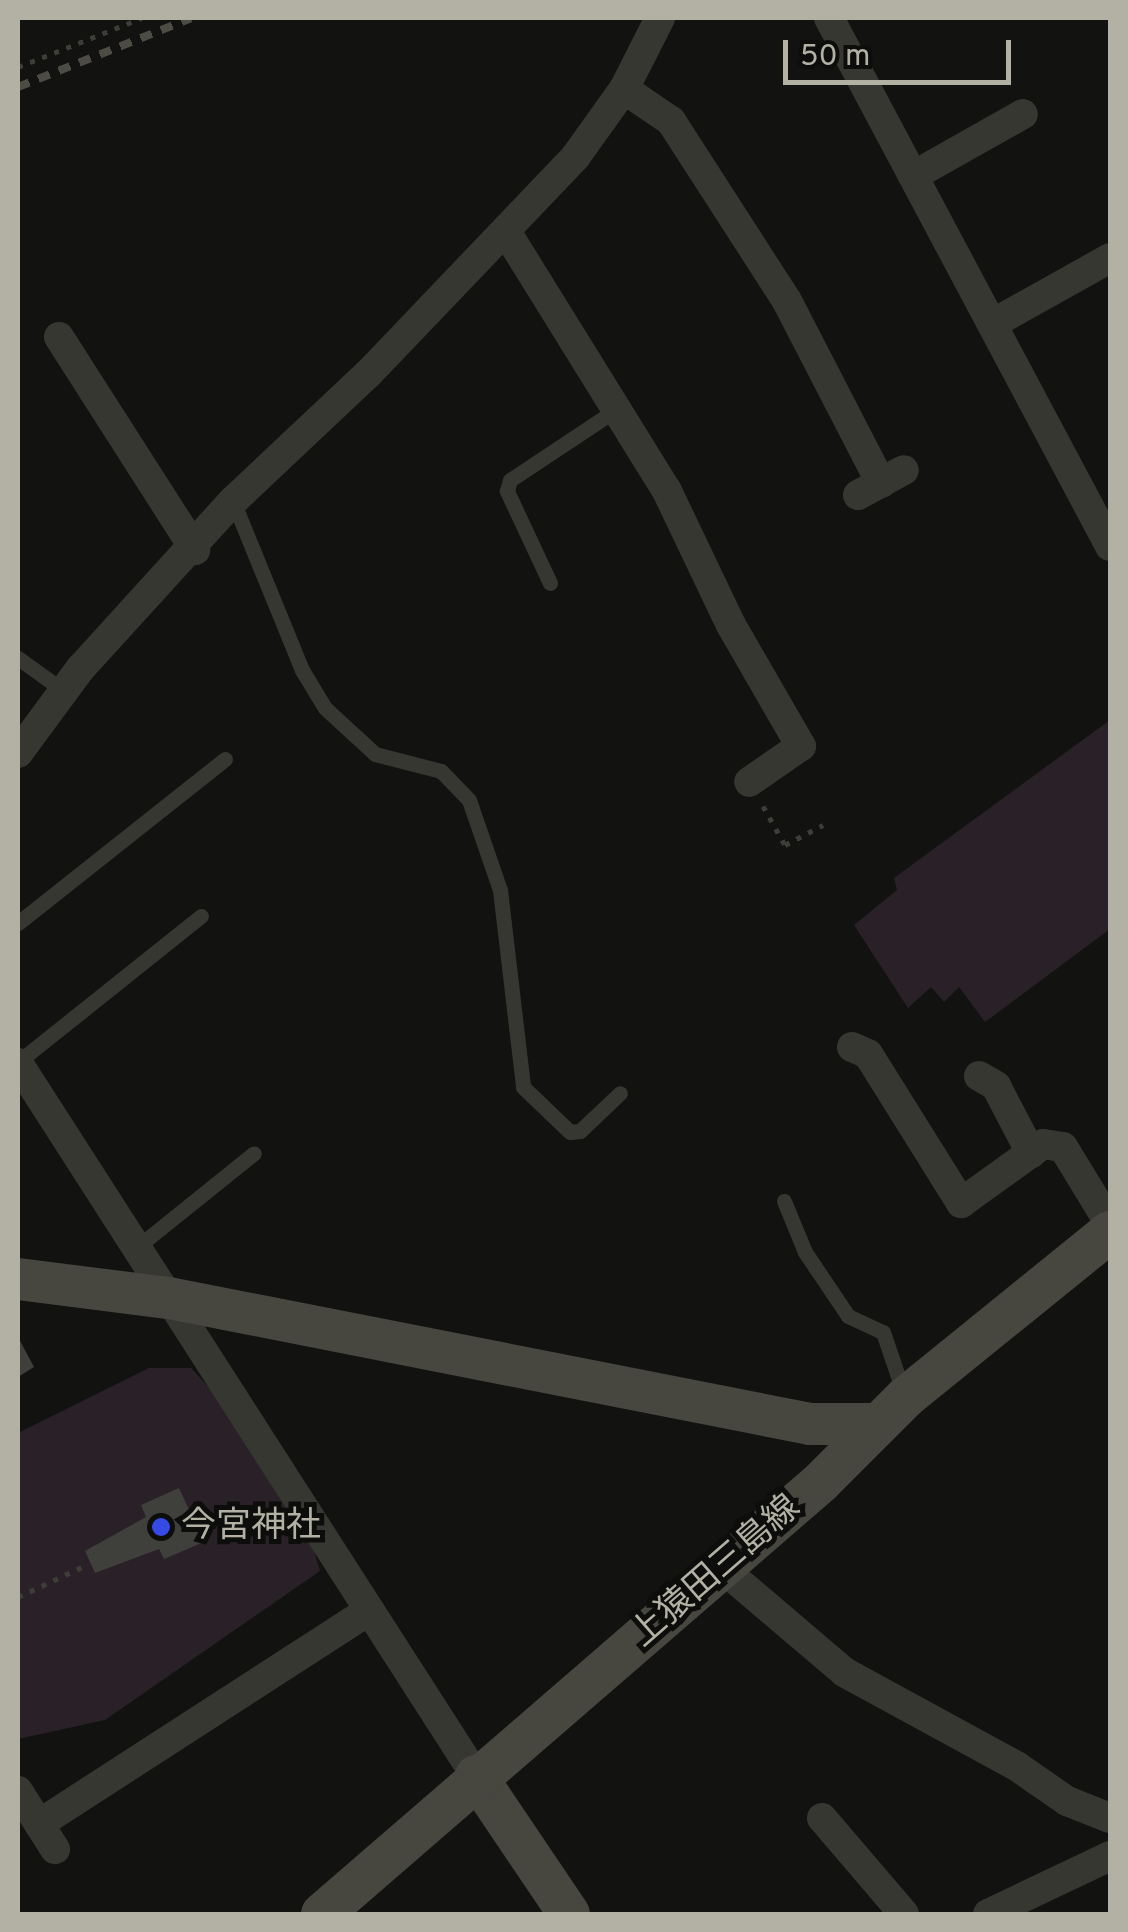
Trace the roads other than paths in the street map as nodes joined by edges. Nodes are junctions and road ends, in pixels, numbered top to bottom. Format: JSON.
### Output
{"nodes":[{"id":1,"x":660,"y":18,"type":"edge"},
{"id":2,"x":829,"y":18,"type":"edge"},
{"id":3,"x":624,"y":89,"type":"junction"},
{"id":4,"x":1022,"y":114,"type":"dead end"},
{"id":5,"x":913,"y":176,"type":"junction"},
{"id":6,"x":507,"y":233,"type":"junction"},
{"id":7,"x":1110,"y":258,"type":"edge"},
{"id":8,"x":992,"y":324,"type":"junction"},
{"id":9,"x":58,"y":336,"type":"dead end"},
{"id":10,"x":617,"y":410,"type":"junction"},
{"id":11,"x":881,"y":483,"type":"dead end"},
{"id":12,"x":234,"y":501,"type":"junction"},
{"id":13,"x":1110,"y":546,"type":"edge"},
{"id":14,"x":194,"y":550,"type":"junction"},
{"id":15,"x":550,"y":582,"type":"dead end"},
{"id":16,"x":18,"y":658,"type":"edge"},
{"id":17,"x":64,"y":691,"type":"junction"},
{"id":18,"x":18,"y":754,"type":"edge"},
{"id":19,"x":225,"y":759,"type":"dead end"},
{"id":20,"x":749,"y":782,"type":"road end"},
{"id":21,"x":201,"y":916,"type":"dead end"},
{"id":22,"x":18,"y":923,"type":"edge"},
{"id":23,"x":852,"y":1047,"type":"dead end"},
{"id":24,"x":18,"y":1062,"type":"edge"},
{"id":25,"x":979,"y":1076,"type":"dead end"},
{"id":26,"x":620,"y":1093,"type":"dead end"},
{"id":27,"x":254,"y":1153,"type":"dead end"},
{"id":28,"x":1030,"y":1153,"type":"junction"},
{"id":29,"x":784,"y":1201,"type":"dead end"},
{"id":30,"x":1110,"y":1224,"type":"edge"},
{"id":31,"x":1110,"y":1232,"type":"edge"},
{"id":32,"x":136,"y":1248,"type":"junction"},
{"id":33,"x":18,"y":1279,"type":"edge"},
{"id":34,"x":168,"y":1298,"type":"junction"},
{"id":35,"x":892,"y":1411,"type":"junction"},
{"id":36,"x":722,"y":1568,"type":"junction"},
{"id":37,"x":368,"y":1611,"type":"junction"},
{"id":38,"x":476,"y":1776,"type":"junction"},
{"id":39,"x":18,"y":1791,"type":"edge"},
{"id":40,"x":822,"y":1818,"type":"dead end"},
{"id":41,"x":1110,"y":1818,"type":"edge"},
{"id":42,"x":1110,"y":1856,"type":"edge"},
{"id":43,"x":322,"y":1914,"type":"edge"},
{"id":44,"x":569,"y":1914,"type":"edge"},
{"id":45,"x":904,"y":1914,"type":"edge"},
{"id":46,"x":988,"y":1914,"type":"edge"}],
"edges":[{"from":1,"to":3,"type":"street"},
{"from":2,"to":5,"type":"street"},
{"from":3,"to":6,"type":"street"},
{"from":3,"to":11,"type":"street"},
{"from":4,"to":5,"type":"street"},
{"from":5,"to":8,"type":"street"},
{"from":6,"to":10,"type":"street"},
{"from":6,"to":12,"type":"street"},
{"from":7,"to":8,"type":"street"},
{"from":8,"to":13,"type":"street"},
{"from":9,"to":14,"type":"street"},
{"from":10,"to":15,"type":"lane"},
{"from":10,"to":20,"type":"street"},
{"from":12,"to":14,"type":"street"},
{"from":12,"to":26,"type":"lane"},
{"from":14,"to":17,"type":"street"},
{"from":16,"to":17,"type":"lane"},
{"from":17,"to":18,"type":"street"},
{"from":19,"to":22,"type":"lane"},
{"from":21,"to":24,"type":"lane"},
{"from":23,"to":28,"type":"street"},
{"from":24,"to":32,"type":"street"},
{"from":25,"to":28,"type":"street"},
{"from":27,"to":32,"type":"lane"},
{"from":28,"to":30,"type":"street"},
{"from":29,"to":35,"type":"lane"},
{"from":31,"to":35,"type":"street","name":"上猿田三島線"},
{"from":32,"to":34,"type":"street"},
{"from":33,"to":34,"type":"street"},
{"from":34,"to":35,"type":"street"},
{"from":34,"to":37,"type":"street"},
{"from":35,"to":36,"type":"street","name":"上猿田三島線"},
{"from":36,"to":38,"type":"street","name":"上猿田三島線"},
{"from":36,"to":41,"type":"street"},
{"from":37,"to":38,"type":"street"},
{"from":37,"to":39,"type":"street"},
{"from":38,"to":43,"type":"street","name":"上猿田三島線"},
{"from":38,"to":44,"type":"street"},
{"from":40,"to":45,"type":"street"},
{"from":42,"to":46,"type":"street"}]}
